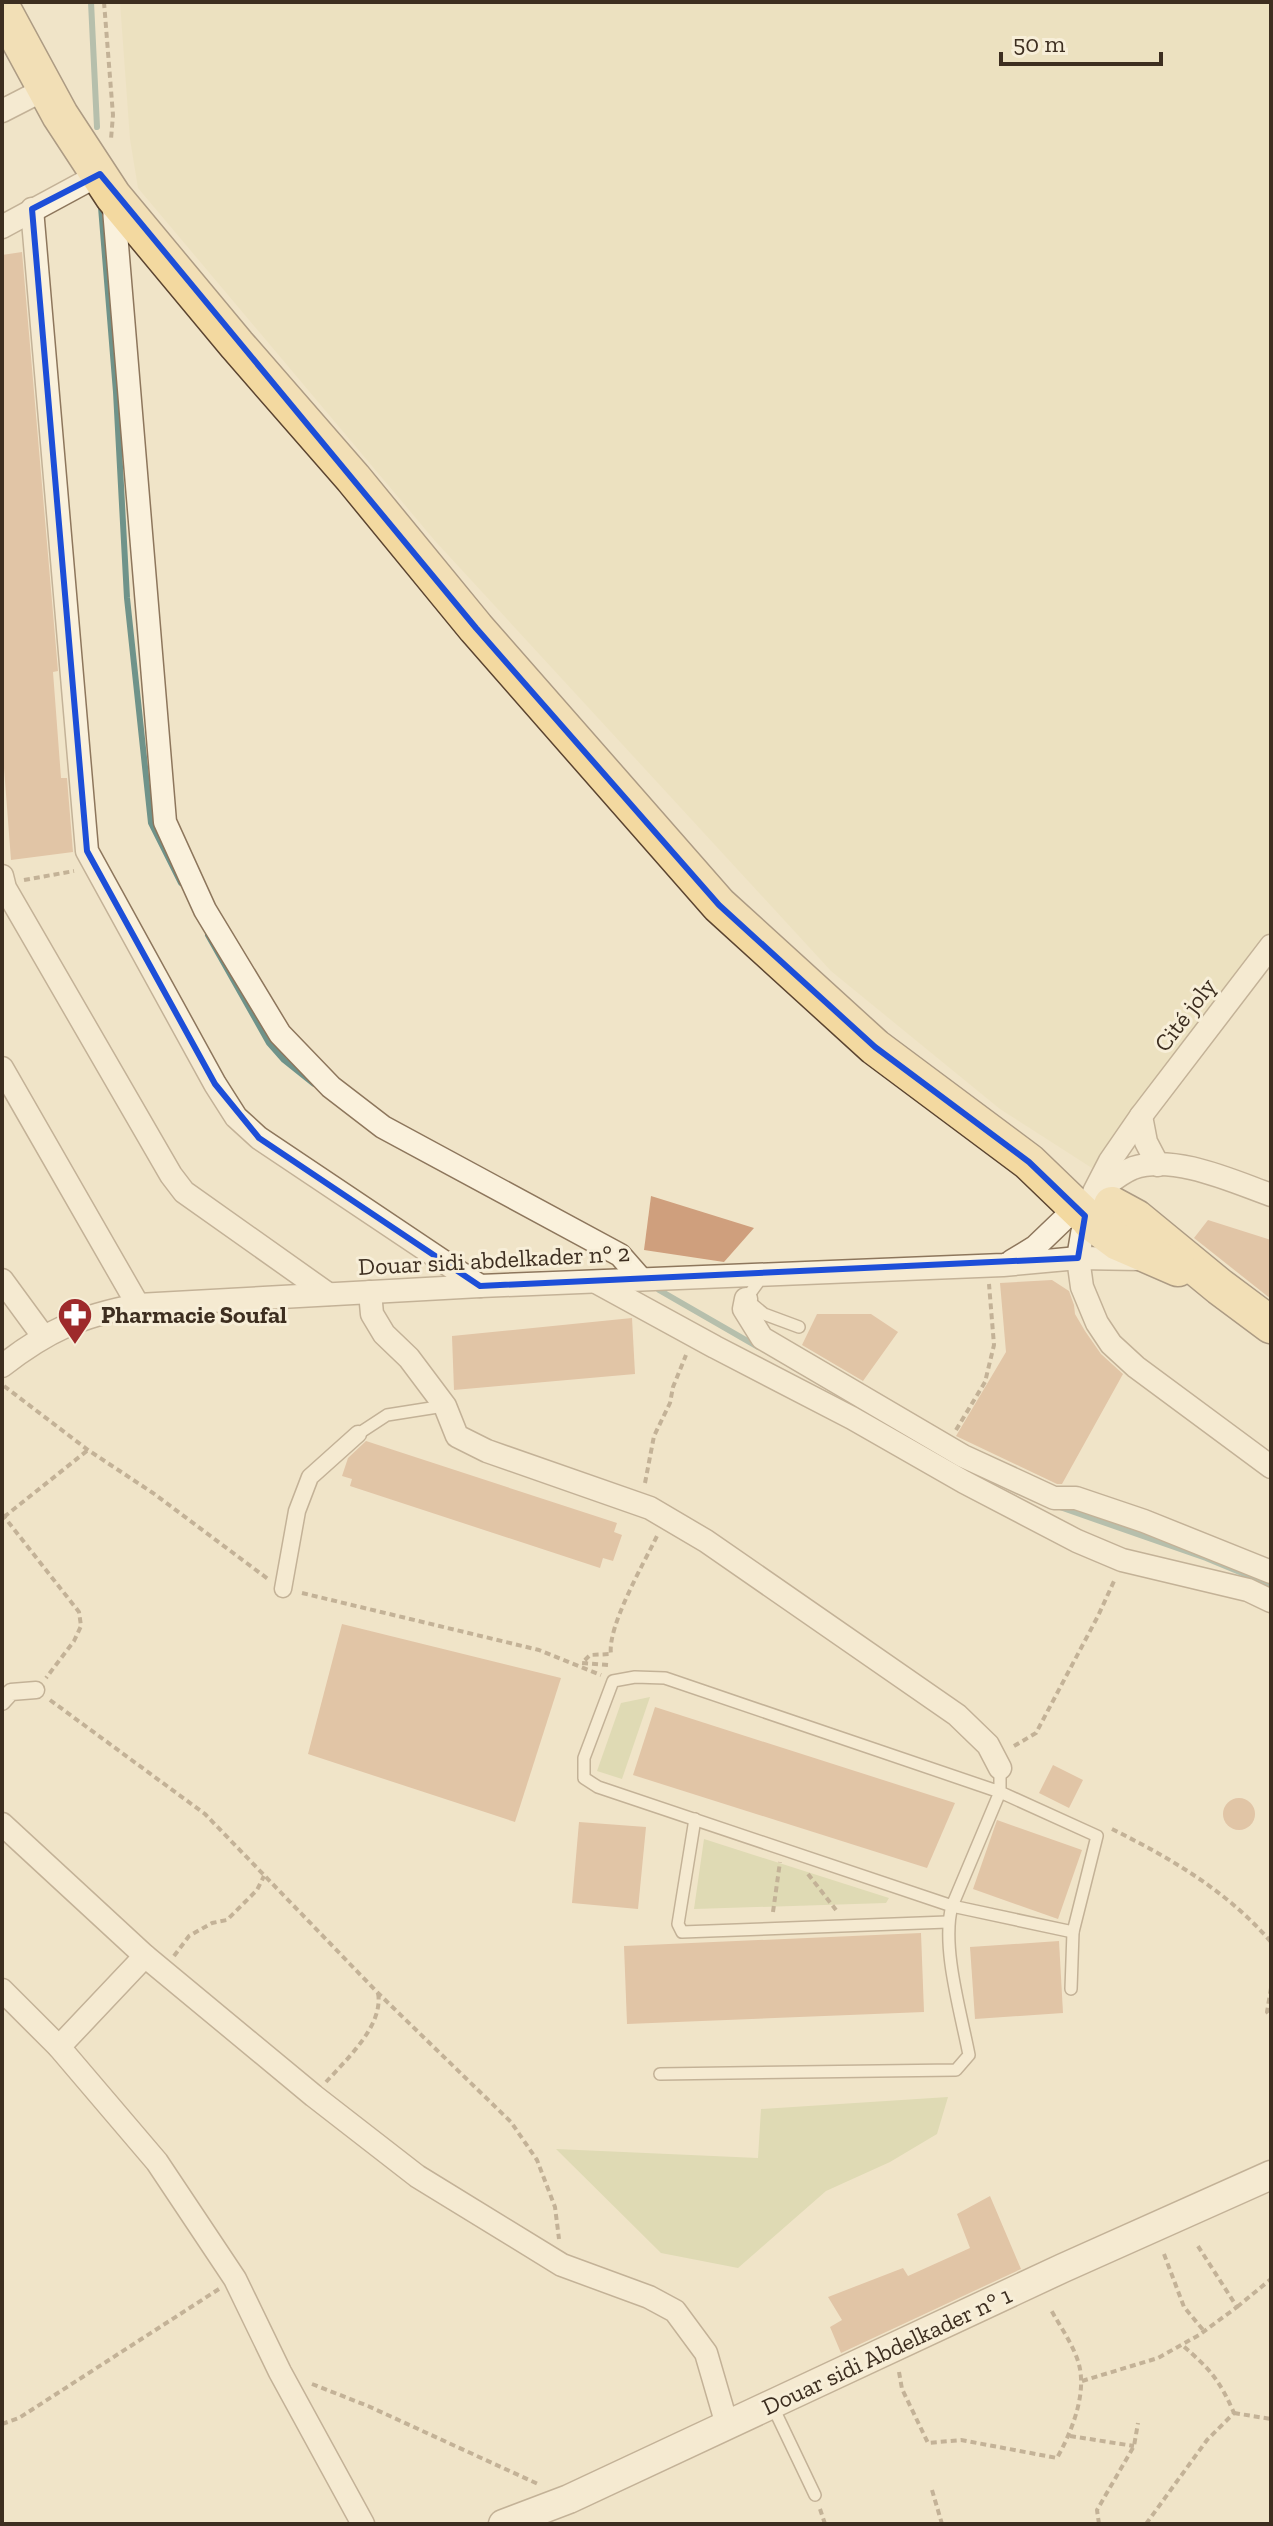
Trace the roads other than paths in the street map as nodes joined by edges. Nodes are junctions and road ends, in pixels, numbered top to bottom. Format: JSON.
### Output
{"nodes":[{"id":1,"x":2,"y":8,"type":"edge"},
{"id":2,"x":45,"y":89,"type":"junction"},
{"id":3,"x":2,"y":111,"type":"edge"},
{"id":4,"x":107,"y":185,"type":"junction"},
{"id":5,"x":32,"y":209,"type":"junction"},
{"id":6,"x":2,"y":227,"type":"edge"},
{"id":7,"x":4,"y":882,"type":"edge"},
{"id":8,"x":1271,"y":946,"type":"edge"},
{"id":9,"x":2,"y":1068,"type":"edge"},
{"id":10,"x":1141,"y":1116,"type":"junction"},
{"id":11,"x":1158,"y":1165,"type":"junction"},
{"id":12,"x":1271,"y":1195,"type":"edge"},
{"id":13,"x":1093,"y":1212,"type":"junction"},
{"id":14,"x":996,"y":1269,"type":"junction"},
{"id":15,"x":765,"y":1274,"type":"junction"},
{"id":16,"x":641,"y":1279,"type":"junction"},
{"id":17,"x":2,"y":1280,"type":"edge"},
{"id":18,"x":598,"y":1283,"type":"junction"},
{"id":19,"x":480,"y":1286,"type":"junction"},
{"id":20,"x":1220,"y":1287,"type":"junction"},
{"id":21,"x":370,"y":1292,"type":"junction"},
{"id":22,"x":328,"y":1294,"type":"junction"},
{"id":23,"x":746,"y":1299,"type":"junction"},
{"id":24,"x":138,"y":1305,"type":"junction"},
{"id":25,"x":1271,"y":1325,"type":"edge"},
{"id":26,"x":799,"y":1327,"type":"dead end"},
{"id":27,"x":43,"y":1336,"type":"junction"},
{"id":28,"x":2,"y":1366,"type":"edge"},
{"id":29,"x":445,"y":1406,"type":"junction"},
{"id":30,"x":358,"y":1434,"type":"joint"},
{"id":31,"x":1271,"y":1467,"type":"edge"},
{"id":32,"x":1271,"y":1572,"type":"edge"},
{"id":33,"x":283,"y":1589,"type":"dead end"},
{"id":34,"x":1271,"y":1601,"type":"edge"},
{"id":35,"x":36,"y":1690,"type":"road end"},
{"id":36,"x":2,"y":1702,"type":"edge"},
{"id":37,"x":997,"y":1763,"type":"joint"},
{"id":38,"x":1000,"y":1792,"type":"junction"},
{"id":39,"x":695,"y":1819,"type":"junction"},
{"id":40,"x":2,"y":1824,"type":"edge"},
{"id":41,"x":952,"y":1906,"type":"junction"},
{"id":42,"x":947,"y":1922,"type":"junction"},
{"id":43,"x":1073,"y":1932,"type":"junction"},
{"id":44,"x":145,"y":1956,"type":"junction"},
{"id":45,"x":1071,"y":1989,"type":"dead end"},
{"id":46,"x":3,"y":1992,"type":"edge"},
{"id":47,"x":59,"y":2047,"type":"junction"},
{"id":48,"x":660,"y":2074,"type":"dead end"},
{"id":49,"x":1271,"y":2175,"type":"edge"},
{"id":50,"x":772,"y":2404,"type":"junction"},
{"id":51,"x":727,"y":2425,"type":"junction"},
{"id":52,"x":815,"y":2495,"type":"dead end"},
{"id":53,"x":363,"y":2524,"type":"edge"},
{"id":54,"x":503,"y":2524,"type":"edge"}],
"edges":[{"from":1,"to":2,"type":"main road"},
{"from":2,"to":3,"type":"street"},
{"from":2,"to":4,"type":"main road"},
{"from":4,"to":5,"type":"street"},
{"from":4,"to":13,"type":"main road"},
{"from":4,"to":16,"type":"street"},
{"from":5,"to":6,"type":"street"},
{"from":5,"to":19,"type":"street"},
{"from":7,"to":22,"type":"street"},
{"from":8,"to":10,"type":"street","name":"Cité joly"},
{"from":9,"to":24,"type":"street"},
{"from":10,"to":11,"type":"street"},
{"from":10,"to":13,"type":"street","name":"Cité joly"},
{"from":11,"to":12,"type":"street"},
{"from":11,"to":13,"type":"street"},
{"from":13,"to":14,"type":"street","name":"Douar sidi abdelkader n° 2"},
{"from":13,"to":14,"type":"street","name":"Douar sidi abdelkader n° 2"},
{"from":13,"to":20,"type":"main road"},
{"from":13,"to":20,"type":"main road"},
{"from":13,"to":31,"type":"street"},
{"from":14,"to":15,"type":"street","name":"Douar sidi abdelkader n° 2"},
{"from":15,"to":16,"type":"street","name":"Douar sidi abdelkader n° 2"},
{"from":15,"to":23,"type":"lane"},
{"from":16,"to":18,"type":"street","name":"Douar sidi abdelkader n° 2"},
{"from":17,"to":27,"type":"street"},
{"from":18,"to":19,"type":"street","name":"Douar sidi abdelkader n° 2"},
{"from":18,"to":34,"type":"street"},
{"from":19,"to":21,"type":"street","name":"Douar sidi abdelkader n° 2"},
{"from":20,"to":25,"type":"main road"},
{"from":21,"to":22,"type":"street","name":"Douar sidi abdelkader n° 2"},
{"from":21,"to":29,"type":"street"},
{"from":22,"to":24,"type":"street","name":"Douar sidi abdelkader n° 2"},
{"from":23,"to":26,"type":"lane"},
{"from":23,"to":32,"type":"street"},
{"from":24,"to":27,"type":"street","name":"Douar sidi abdelkader n° 2"},
{"from":27,"to":28,"type":"street","name":"Douar sidi abdelkader n° 2"},
{"from":29,"to":30,"type":"lane"},
{"from":29,"to":37,"type":"street"},
{"from":30,"to":33,"type":"street"},
{"from":35,"to":36,"type":"street"},
{"from":37,"to":38,"type":"lane"},
{"from":38,"to":39,"type":"lane"},
{"from":38,"to":41,"type":"lane"},
{"from":38,"to":43,"type":"lane"},
{"from":39,"to":41,"type":"lane"},
{"from":39,"to":42,"type":"lane"},
{"from":40,"to":44,"type":"street"},
{"from":41,"to":42,"type":"lane"},
{"from":41,"to":43,"type":"lane"},
{"from":42,"to":48,"type":"lane"},
{"from":43,"to":45,"type":"lane"},
{"from":44,"to":47,"type":"street"},
{"from":44,"to":51,"type":"street"},
{"from":46,"to":47,"type":"street"},
{"from":47,"to":53,"type":"street"},
{"from":49,"to":50,"type":"street","name":"Douar sidi Abdelkader n° 1"},
{"from":50,"to":51,"type":"street","name":"Douar sidi Abdelkader n° 1"},
{"from":50,"to":52,"type":"lane"},
{"from":51,"to":54,"type":"street","name":"Douar sidi Abdelkader n° 1"}]}
